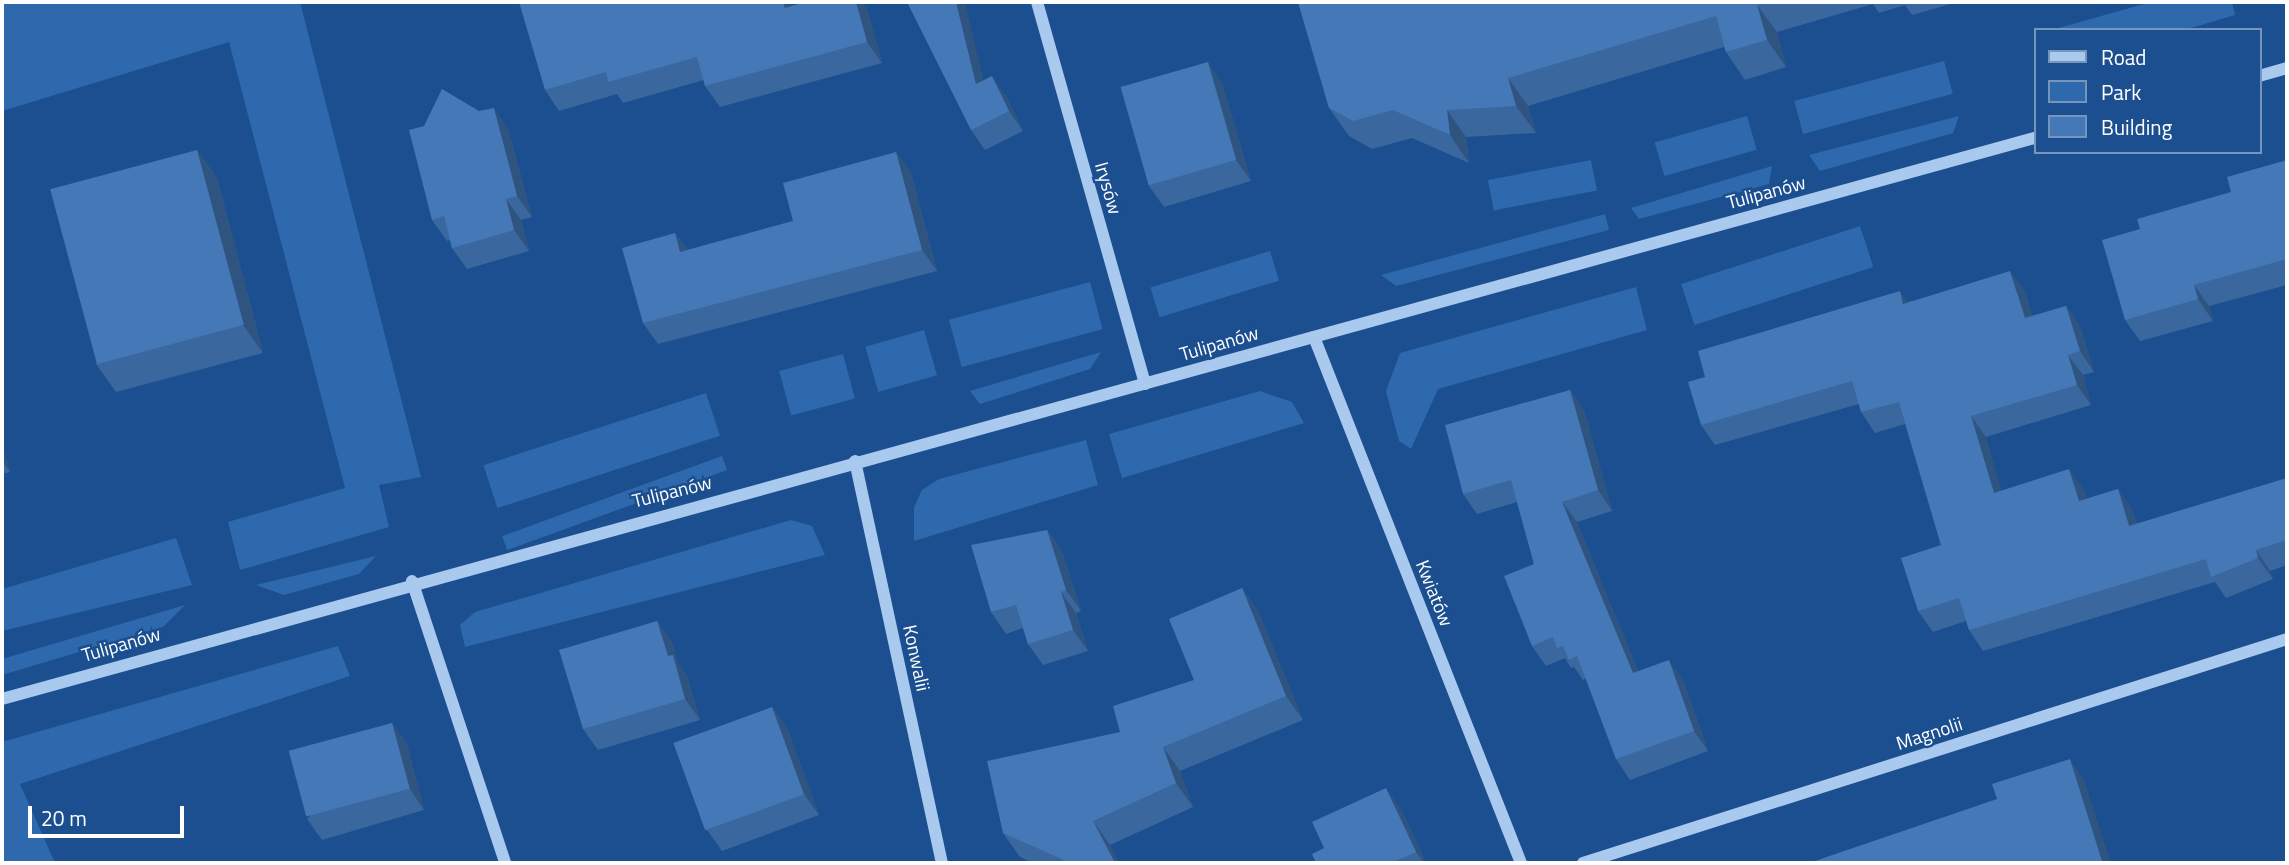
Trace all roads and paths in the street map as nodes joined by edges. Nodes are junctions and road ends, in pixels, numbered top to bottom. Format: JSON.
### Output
{"nodes":[{"id":1,"x":1037,"y":2,"type":"edge"},
{"id":2,"x":2287,"y":68,"type":"edge"},
{"id":3,"x":2261,"y":75,"type":"edge"},
{"id":4,"x":2034,"y":138,"type":"edge"},
{"id":5,"x":1314,"y":337,"type":"junction"},
{"id":6,"x":1145,"y":384,"type":"junction"},
{"id":7,"x":855,"y":461,"type":"junction"},
{"id":8,"x":412,"y":581,"type":"junction"},
{"id":9,"x":2287,"y":639,"type":"edge"},
{"id":10,"x":2,"y":699,"type":"edge"},
{"id":11,"x":505,"y":863,"type":"edge"},
{"id":12,"x":942,"y":863,"type":"edge"},
{"id":13,"x":1521,"y":863,"type":"edge"},
{"id":14,"x":1583,"y":863,"type":"edge"}],
"edges":[{"from":1,"to":6,"type":"street","name":"Irysów"},
{"from":2,"to":3,"type":"street"},
{"from":4,"to":5,"type":"street","name":"Tulipanów"},
{"from":5,"to":6,"type":"street","name":"Tulipanów"},
{"from":5,"to":13,"type":"street","name":"Kwiatów"},
{"from":6,"to":7,"type":"street","name":"Tulipanów"},
{"from":7,"to":8,"type":"street","name":"Tulipanów"},
{"from":7,"to":12,"type":"street","name":"Konwalii"},
{"from":8,"to":10,"type":"street","name":"Tulipanów"},
{"from":8,"to":11,"type":"street"},
{"from":9,"to":14,"type":"street","name":"Magnolii"}]}
